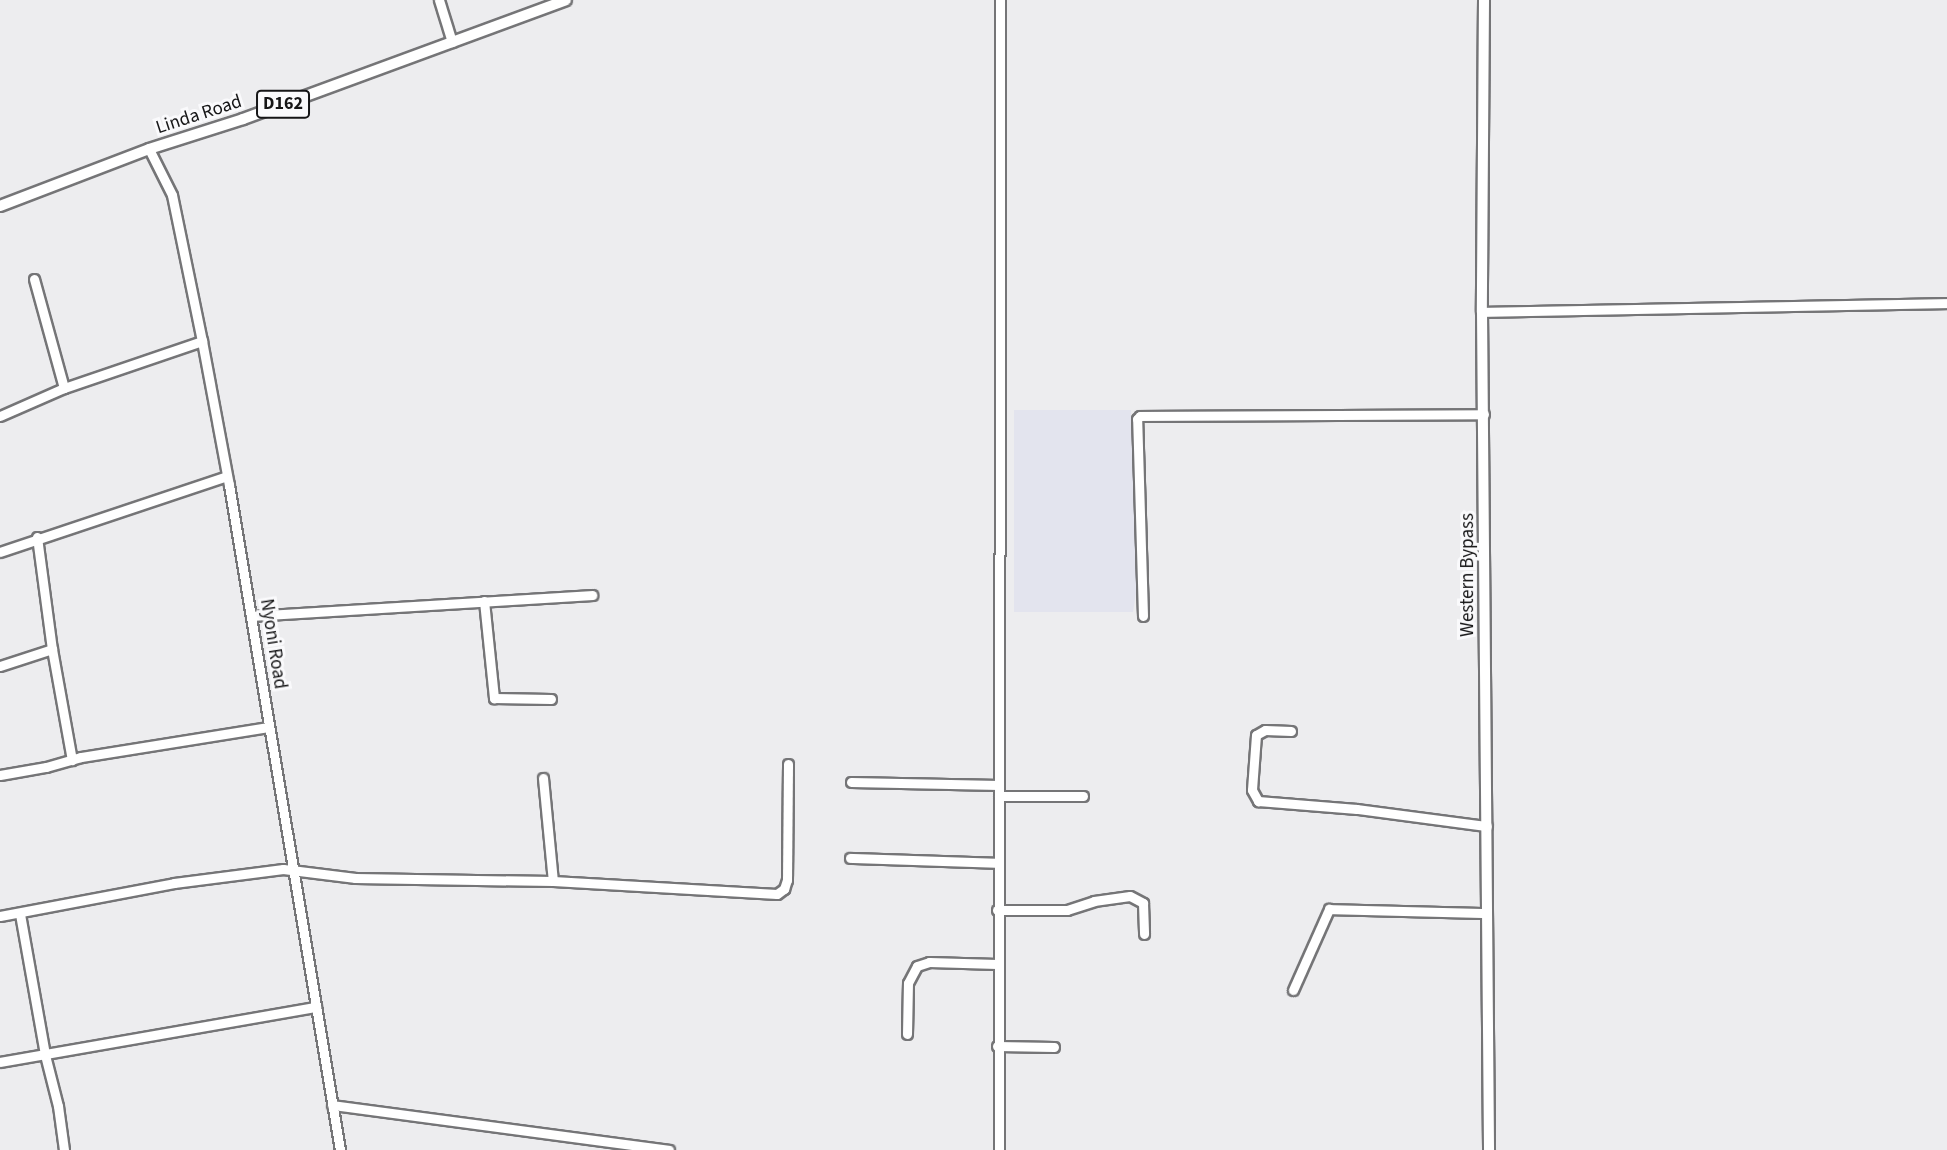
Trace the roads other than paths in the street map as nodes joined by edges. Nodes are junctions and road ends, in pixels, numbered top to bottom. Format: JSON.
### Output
{"nodes":[{"id":1,"x":439,"y":0,"type":"edge"},
{"id":2,"x":566,"y":0,"type":"edge"},
{"id":3,"x":1000,"y":0,"type":"edge"},
{"id":4,"x":1484,"y":0,"type":"edge"},
{"id":5,"x":452,"y":42,"type":"junction"},
{"id":6,"x":149,"y":149,"type":"junction"},
{"id":7,"x":0,"y":206,"type":"edge"},
{"id":8,"x":34,"y":279,"type":"dead end"},
{"id":9,"x":1947,"y":303,"type":"edge"},
{"id":10,"x":1482,"y":312,"type":"junction"},
{"id":11,"x":202,"y":341,"type":"junction"},
{"id":12,"x":64,"y":388,"type":"junction"},
{"id":13,"x":1484,"y":414,"type":"junction"},
{"id":14,"x":0,"y":416,"type":"edge"},
{"id":15,"x":227,"y":476,"type":"junction"},
{"id":16,"x":37,"y":537,"type":"junction"},
{"id":17,"x":0,"y":552,"type":"edge"},
{"id":18,"x":592,"y":595,"type":"dead end"},
{"id":19,"x":484,"y":601,"type":"junction"},
{"id":20,"x":251,"y":616,"type":"junction"},
{"id":21,"x":1143,"y":616,"type":"dead end"},
{"id":22,"x":52,"y":649,"type":"junction"},
{"id":23,"x":0,"y":666,"type":"edge"},
{"id":24,"x":551,"y":699,"type":"dead end"},
{"id":25,"x":269,"y":727,"type":"junction"},
{"id":26,"x":1292,"y":731,"type":"dead end"},
{"id":27,"x":72,"y":760,"type":"junction"},
{"id":28,"x":788,"y":764,"type":"dead end"},
{"id":29,"x":0,"y":775,"type":"edge"},
{"id":30,"x":542,"y":778,"type":"dead end"},
{"id":31,"x":851,"y":782,"type":"dead end"},
{"id":32,"x":999,"y":785,"type":"junction"},
{"id":33,"x":999,"y":796,"type":"junction"},
{"id":34,"x":1083,"y":796,"type":"dead end"},
{"id":35,"x":1487,"y":826,"type":"junction"},
{"id":36,"x":850,"y":858,"type":"dead end"},
{"id":37,"x":998,"y":863,"type":"junction"},
{"id":38,"x":293,"y":869,"type":"junction"},
{"id":39,"x":552,"y":881,"type":"junction"},
{"id":40,"x":997,"y":910,"type":"junction"},
{"id":41,"x":1487,"y":913,"type":"junction"},
{"id":42,"x":20,"y":914,"type":"junction"},
{"id":43,"x":0,"y":916,"type":"edge"},
{"id":44,"x":1144,"y":934,"type":"dead end"},
{"id":45,"x":997,"y":964,"type":"junction"},
{"id":46,"x":1293,"y":990,"type":"dead end"},
{"id":47,"x":316,"y":1007,"type":"junction"},
{"id":48,"x":907,"y":1034,"type":"dead end"},
{"id":49,"x":997,"y":1046,"type":"junction"},
{"id":50,"x":1054,"y":1047,"type":"dead end"},
{"id":51,"x":46,"y":1055,"type":"junction"},
{"id":52,"x":0,"y":1062,"type":"edge"},
{"id":53,"x":332,"y":1105,"type":"junction"},
{"id":54,"x":64,"y":1150,"type":"edge"},
{"id":55,"x":340,"y":1150,"type":"edge"},
{"id":56,"x":669,"y":1150,"type":"edge"},
{"id":57,"x":999,"y":1150,"type":"edge"},
{"id":58,"x":1489,"y":1150,"type":"edge"}],
"edges":[{"from":1,"to":5,"type":"street"},
{"from":2,"to":5,"type":"main road","name":"Linda Road","number":"D162"},
{"from":3,"to":32,"type":"street"},
{"from":4,"to":10,"type":"main road","name":"Western Bypass"},
{"from":5,"to":6,"type":"main road","name":"Linda Road","number":"D162"},
{"from":6,"to":7,"type":"main road","name":"Linda Road","number":"D162"},
{"from":6,"to":11,"type":"street","name":"Nyoni Road"},
{"from":8,"to":12,"type":"street"},
{"from":9,"to":10,"type":"street"},
{"from":10,"to":13,"type":"main road","name":"Western Bypass"},
{"from":11,"to":12,"type":"street"},
{"from":11,"to":15,"type":"street","name":"Nyoni Road"},
{"from":12,"to":14,"type":"street"},
{"from":13,"to":21,"type":"street"},
{"from":13,"to":35,"type":"main road","name":"Western Bypass"},
{"from":15,"to":16,"type":"street"},
{"from":15,"to":20,"type":"street","name":"Nyoni Road"},
{"from":16,"to":17,"type":"street"},
{"from":16,"to":22,"type":"street"},
{"from":18,"to":19,"type":"street"},
{"from":19,"to":20,"type":"street"},
{"from":19,"to":24,"type":"street"},
{"from":20,"to":25,"type":"street","name":"Nyoni Road"},
{"from":22,"to":23,"type":"street"},
{"from":22,"to":27,"type":"street"},
{"from":25,"to":27,"type":"street"},
{"from":25,"to":38,"type":"street","name":"Nyoni Road"},
{"from":26,"to":35,"type":"street"},
{"from":27,"to":29,"type":"street"},
{"from":28,"to":39,"type":"street"},
{"from":30,"to":39,"type":"street"},
{"from":31,"to":32,"type":"street"},
{"from":32,"to":33,"type":"street"},
{"from":33,"to":34,"type":"street"},
{"from":33,"to":37,"type":"street"},
{"from":35,"to":41,"type":"main road","name":"Western Bypass"},
{"from":36,"to":37,"type":"street"},
{"from":37,"to":40,"type":"street"},
{"from":38,"to":39,"type":"street"},
{"from":38,"to":42,"type":"street"},
{"from":38,"to":47,"type":"street","name":"Nyoni Road"},
{"from":40,"to":44,"type":"street"},
{"from":40,"to":45,"type":"street"},
{"from":41,"to":46,"type":"street"},
{"from":41,"to":58,"type":"main road","name":"Western Bypass"},
{"from":42,"to":43,"type":"street"},
{"from":42,"to":51,"type":"street"},
{"from":45,"to":48,"type":"street"},
{"from":45,"to":49,"type":"street"},
{"from":47,"to":51,"type":"street"},
{"from":47,"to":53,"type":"street","name":"Nyoni Road"},
{"from":49,"to":50,"type":"street"},
{"from":49,"to":57,"type":"street"},
{"from":51,"to":52,"type":"street"},
{"from":51,"to":54,"type":"street"},
{"from":53,"to":55,"type":"street","name":"Nyoni Road"},
{"from":53,"to":56,"type":"street"}]}
